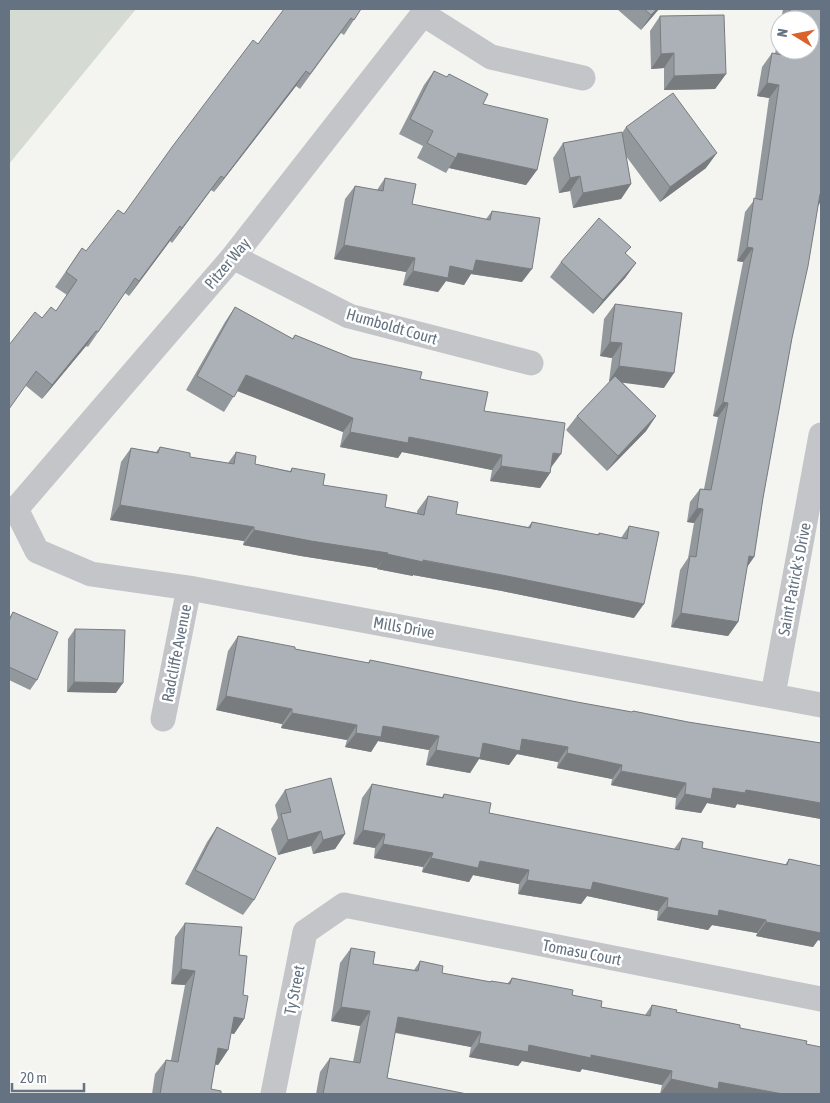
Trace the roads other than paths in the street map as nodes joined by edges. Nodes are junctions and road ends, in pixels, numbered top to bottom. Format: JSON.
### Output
{"nodes":[{"id":1,"x":425,"y":11,"type":"edge"},
{"id":2,"x":583,"y":78,"type":"dead end"},
{"id":3,"x":233,"y":258,"type":"junction"},
{"id":4,"x":531,"y":363,"type":"dead end"},
{"id":5,"x":821,"y":435,"type":"edge"},
{"id":6,"x":16,"y":509,"type":"joint"},
{"id":7,"x":189,"y":588,"type":"junction"},
{"id":8,"x":773,"y":695,"type":"junction"},
{"id":9,"x":821,"y":705,"type":"edge"},
{"id":10,"x":163,"y":719,"type":"dead end"},
{"id":11,"x":344,"y":905,"type":"joint"},
{"id":12,"x":821,"y":999,"type":"edge"},
{"id":13,"x":274,"y":1094,"type":"edge"}],
"edges":[{"from":1,"to":2,"type":"street"},
{"from":1,"to":3,"type":"street","name":"Pitzer Way"},
{"from":3,"to":4,"type":"street","name":"Humboldt Court"},
{"from":3,"to":6,"type":"street","name":"Pitzer Way"},
{"from":5,"to":8,"type":"street","name":"Saint Patrick's Drive"},
{"from":6,"to":7,"type":"street","name":"Mills Drive"},
{"from":7,"to":8,"type":"street","name":"Mills Drive"},
{"from":7,"to":10,"type":"street","name":"Radcliffe Avenue"},
{"from":8,"to":9,"type":"street","name":"Mills Drive"},
{"from":11,"to":12,"type":"street","name":"Tomasu Court"},
{"from":11,"to":13,"type":"street","name":"Ty Street"}]}
